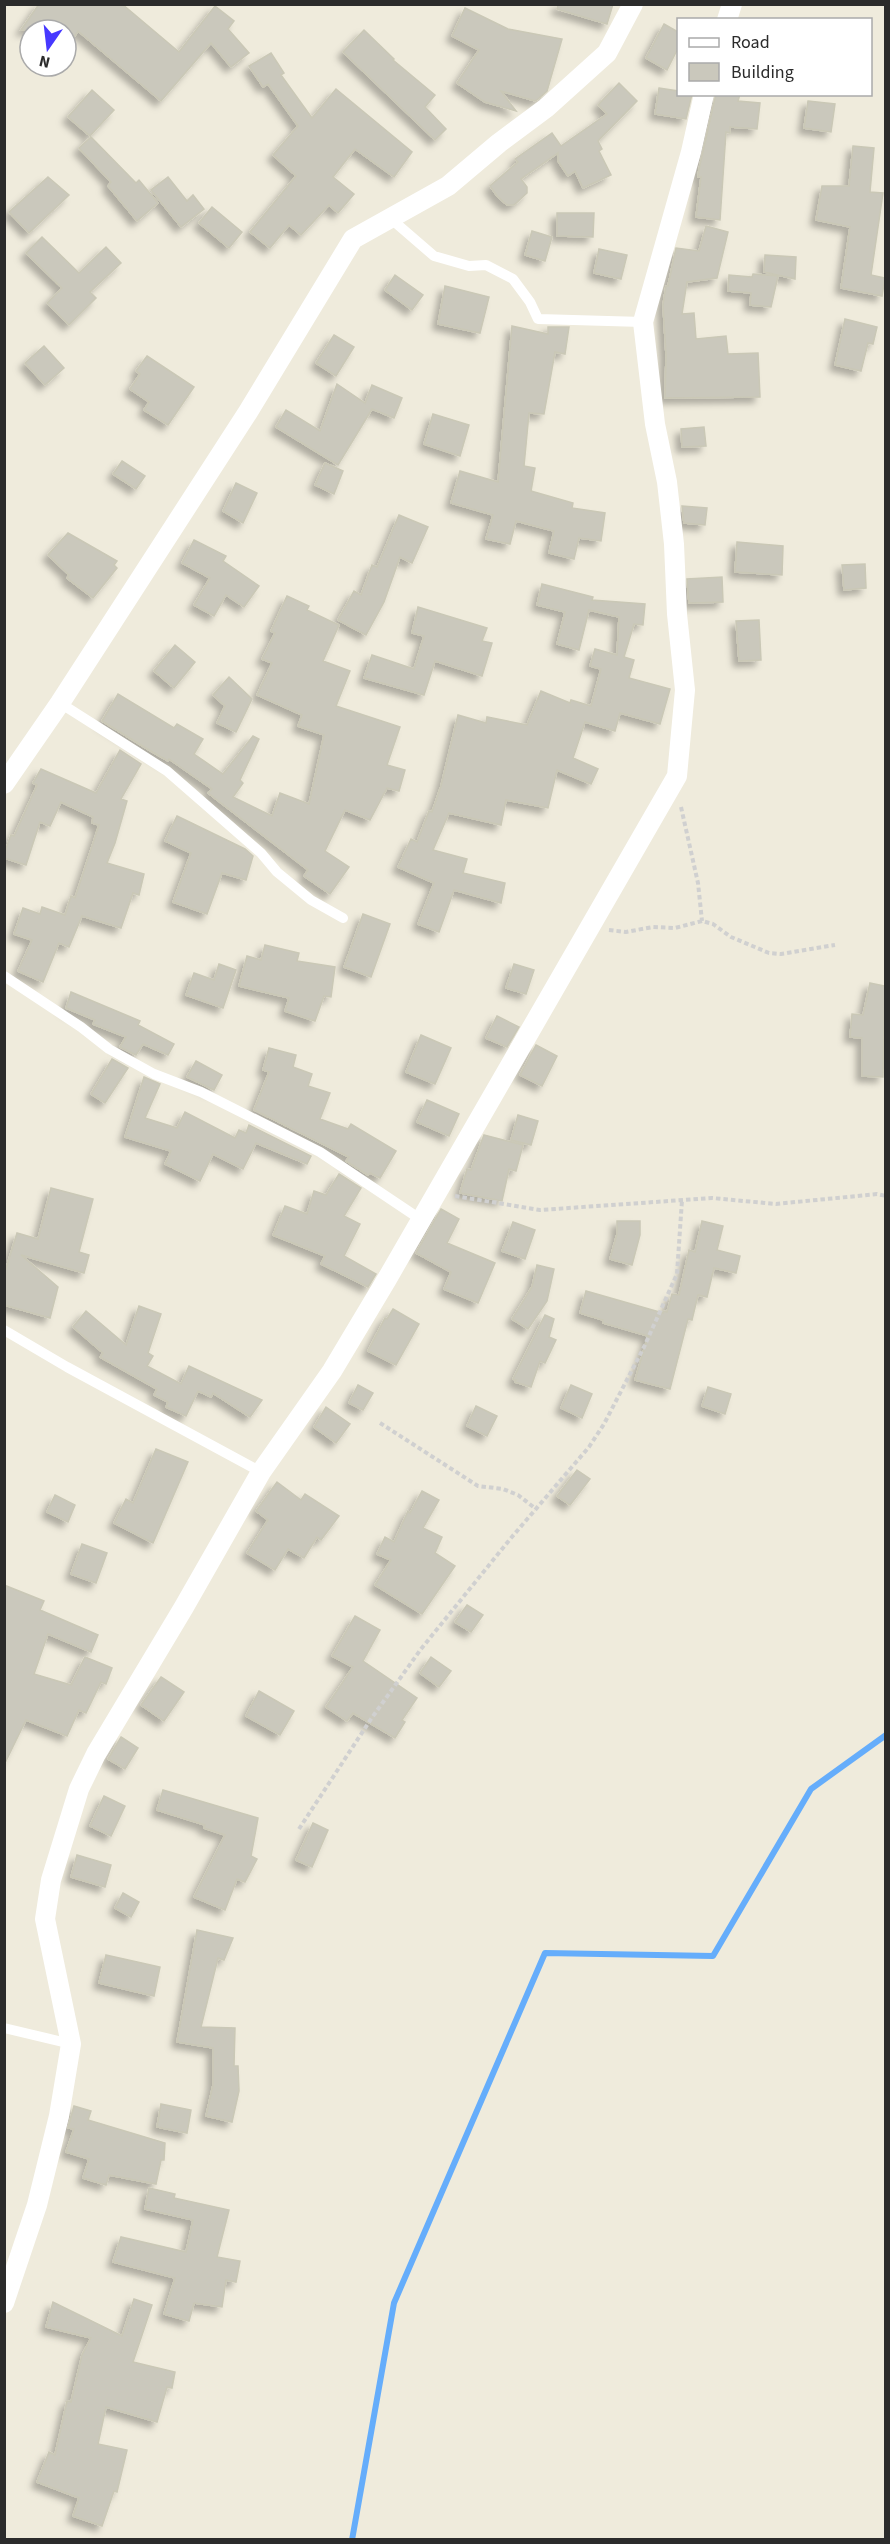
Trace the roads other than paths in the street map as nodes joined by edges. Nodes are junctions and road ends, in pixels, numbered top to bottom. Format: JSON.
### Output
{"nodes":[{"id":1,"x":633,"y":4,"type":"edge"},
{"id":2,"x":704,"y":96,"type":"edge"},
{"id":3,"x":390,"y":218,"type":"junction"},
{"id":4,"x":643,"y":322,"type":"junction"},
{"id":5,"x":60,"y":704,"type":"junction"},
{"id":6,"x":4,"y":784,"type":"edge"},
{"id":7,"x":343,"y":918,"type":"dead end"},
{"id":8,"x":4,"y":976,"type":"edge"},
{"id":9,"x":420,"y":1219,"type":"junction"},
{"id":10,"x":4,"y":1330,"type":"edge"},
{"id":11,"x":261,"y":1472,"type":"junction"},
{"id":12,"x":4,"y":2028,"type":"edge"},
{"id":13,"x":71,"y":2044,"type":"junction"},
{"id":14,"x":4,"y":2303,"type":"edge"}],
"edges":[{"from":1,"to":3,"type":"street"},
{"from":2,"to":4,"type":"street"},
{"from":3,"to":4,"type":"lane"},
{"from":3,"to":5,"type":"street"},
{"from":4,"to":9,"type":"street"},
{"from":5,"to":6,"type":"street"},
{"from":5,"to":7,"type":"lane"},
{"from":8,"to":9,"type":"lane"},
{"from":9,"to":11,"type":"street"},
{"from":10,"to":11,"type":"lane"},
{"from":11,"to":13,"type":"street"},
{"from":12,"to":13,"type":"lane"},
{"from":13,"to":14,"type":"street"}]}
